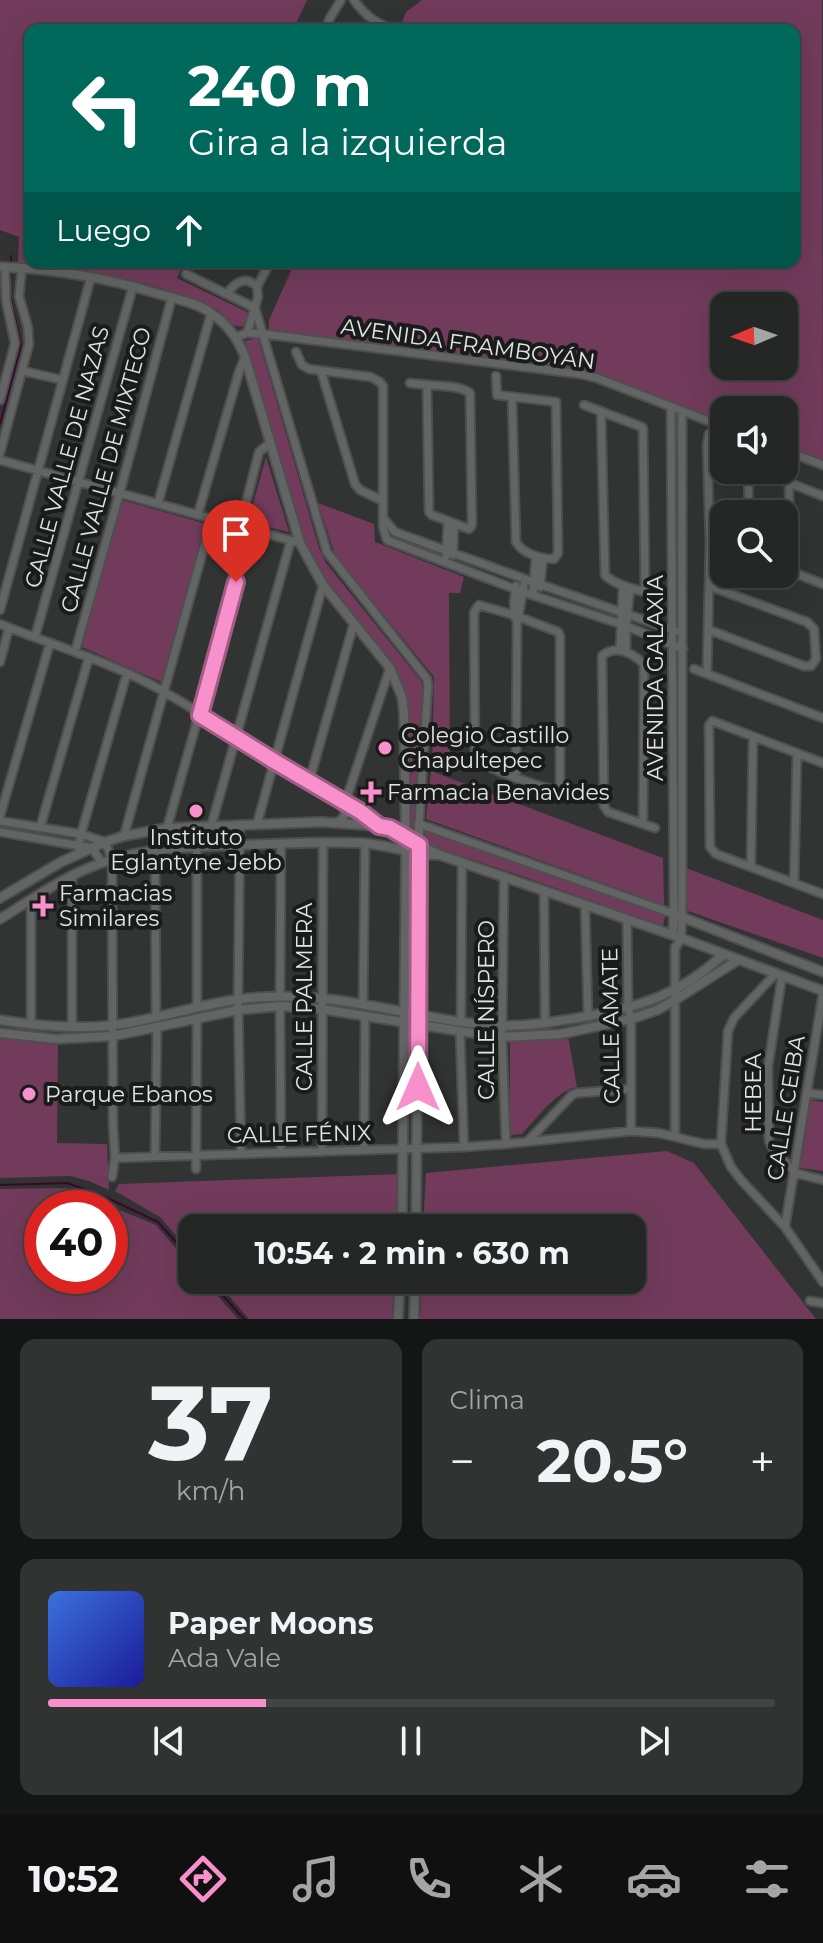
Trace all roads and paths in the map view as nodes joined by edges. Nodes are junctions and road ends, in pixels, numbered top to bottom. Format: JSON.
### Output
{"nodes":[{"id":1,"x":341,"y":0,"type":"edge"},
{"id":2,"x":354,"y":0,"type":"edge"},
{"id":3,"x":328,"y":24,"type":"edge"},
{"id":4,"x":375,"y":24,"type":"edge"},
{"id":5,"x":11,"y":268,"type":"edge"},
{"id":6,"x":266,"y":268,"type":"edge"},
{"id":7,"x":186,"y":274,"type":"dead end"},
{"id":8,"x":91,"y":277,"type":"junction"},
{"id":9,"x":133,"y":286,"type":"junction"},
{"id":10,"x":257,"y":287,"type":"junction"},
{"id":11,"x":227,"y":294,"type":"junction"},
{"id":12,"x":172,"y":297,"type":"junction"},
{"id":13,"x":255,"y":308,"type":"junction"},
{"id":14,"x":211,"y":314,"type":"junction"},
{"id":15,"x":247,"y":333,"type":"junction"},
{"id":16,"x":264,"y":334,"type":"junction"},
{"id":17,"x":236,"y":337,"type":"junction"},
{"id":18,"x":296,"y":352,"type":"dead end"},
{"id":19,"x":245,"y":357,"type":"junction"},
{"id":20,"x":23,"y":371,"type":"junction"},
{"id":21,"x":321,"y":371,"type":"junction"},
{"id":22,"x":496,"y":376,"type":"dead end"},
{"id":23,"x":63,"y":380,"type":"junction"},
{"id":24,"x":410,"y":383,"type":"dead end"},
{"id":25,"x":427,"y":386,"type":"junction"},
{"id":26,"x":512,"y":397,"type":"junction"},
{"id":27,"x":0,"y":400,"type":"edge"},
{"id":28,"x":584,"y":405,"type":"dead end"},
{"id":29,"x":671,"y":407,"type":"junction"},
{"id":30,"x":682,"y":411,"type":"junction"},
{"id":31,"x":601,"y":412,"type":"junction"},
{"id":32,"x":710,"y":422,"type":"edge"},
{"id":33,"x":709,"y":434,"type":"dead end"},
{"id":34,"x":270,"y":443,"type":"junction"},
{"id":35,"x":0,"y":453,"type":"edge"},
{"id":36,"x":708,"y":453,"type":"joint"},
{"id":37,"x":798,"y":455,"type":"edge"},
{"id":38,"x":0,"y":460,"type":"edge"},
{"id":39,"x":823,"y":465,"type":"edge"},
{"id":40,"x":38,"y":470,"type":"junction"},
{"id":41,"x":79,"y":481,"type":"junction"},
{"id":42,"x":792,"y":484,"type":"edge"},
{"id":43,"x":120,"y":492,"type":"junction"},
{"id":44,"x":823,"y":496,"type":"edge"},
{"id":45,"x":383,"y":501,"type":"junction"},
{"id":46,"x":158,"y":503,"type":"junction"},
{"id":47,"x":198,"y":514,"type":"junction"},
{"id":48,"x":212,"y":518,"type":"junction"},
{"id":49,"x":383,"y":519,"type":"junction"},
{"id":50,"x":451,"y":523,"type":"junction"},
{"id":51,"x":240,"y":526,"type":"junction"},
{"id":52,"x":251,"y":529,"type":"junction"},
{"id":53,"x":296,"y":541,"type":"junction"},
{"id":54,"x":710,"y":542,"type":"joint"},
{"id":55,"x":450,"y":553,"type":"junction"},
{"id":56,"x":539,"y":557,"type":"junction"},
{"id":57,"x":449,"y":564,"type":"junction"},
{"id":58,"x":798,"y":574,"type":"edge"},
{"id":59,"x":529,"y":581,"type":"junction"},
{"id":60,"x":823,"y":584,"type":"edge"},
{"id":61,"x":323,"y":585,"type":"junction"},
{"id":62,"x":709,"y":586,"type":"junction"},
{"id":63,"x":627,"y":587,"type":"junction"},
{"id":64,"x":673,"y":588,"type":"junction"},
{"id":65,"x":519,"y":590,"type":"junction"},
{"id":66,"x":683,"y":590,"type":"junction"},
{"id":67,"x":536,"y":596,"type":"junction"},
{"id":68,"x":0,"y":610,"type":"edge"},
{"id":69,"x":624,"y":614,"type":"junction"},
{"id":70,"x":517,"y":619,"type":"junction"},
{"id":71,"x":354,"y":623,"type":"junction"},
{"id":72,"x":0,"y":624,"type":"edge"},
{"id":73,"x":623,"y":625,"type":"junction"},
{"id":74,"x":9,"y":628,"type":"junction"},
{"id":75,"x":672,"y":630,"type":"junction"},
{"id":76,"x":709,"y":630,"type":"junction"},
{"id":77,"x":682,"y":633,"type":"junction"},
{"id":78,"x":35,"y":637,"type":"junction"},
{"id":79,"x":50,"y":643,"type":"junction"},
{"id":80,"x":671,"y":644,"type":"junction"},
{"id":81,"x":683,"y":649,"type":"junction"},
{"id":82,"x":623,"y":651,"type":"junction"},
{"id":83,"x":75,"y":652,"type":"junction"},
{"id":84,"x":89,"y":657,"type":"junction"},
{"id":85,"x":0,"y":662,"type":"edge"},
{"id":86,"x":390,"y":668,"type":"junction"},
{"id":87,"x":694,"y":669,"type":"dead end"},
{"id":88,"x":127,"y":673,"type":"junction"},
{"id":89,"x":707,"y":673,"type":"junction"},
{"id":90,"x":163,"y":692,"type":"junction"},
{"id":91,"x":200,"y":715,"type":"junction"},
{"id":92,"x":823,"y":718,"type":"edge"},
{"id":93,"x":753,"y":737,"type":"junction"},
{"id":94,"x":237,"y":738,"type":"junction"},
{"id":95,"x":797,"y":754,"type":"junction"},
{"id":96,"x":274,"y":761,"type":"junction"},
{"id":97,"x":823,"y":763,"type":"edge"},
{"id":98,"x":516,"y":777,"type":"junction"},
{"id":99,"x":309,"y":782,"type":"junction"},
{"id":100,"x":560,"y":793,"type":"junction"},
{"id":101,"x":574,"y":795,"type":"dead end"},
{"id":102,"x":342,"y":802,"type":"junction"},
{"id":103,"x":406,"y":816,"type":"junction"},
{"id":104,"x":0,"y":818,"type":"edge"},
{"id":105,"x":334,"y":823,"type":"junction"},
{"id":106,"x":257,"y":824,"type":"junction"},
{"id":107,"x":419,"y":824,"type":"junction"},
{"id":108,"x":643,"y":824,"type":"junction"},
{"id":109,"x":240,"y":825,"type":"junction"},
{"id":110,"x":379,"y":826,"type":"junction"},
{"id":111,"x":211,"y":827,"type":"junction"},
{"id":112,"x":40,"y":828,"type":"junction"},
{"id":113,"x":167,"y":828,"type":"junction"},
{"id":114,"x":390,"y":828,"type":"junction"},
{"id":115,"x":655,"y":828,"type":"dead end"},
{"id":116,"x":0,"y":832,"type":"edge"},
{"id":117,"x":81,"y":834,"type":"junction"},
{"id":118,"x":124,"y":836,"type":"junction"},
{"id":119,"x":406,"y":837,"type":"junction"},
{"id":120,"x":105,"y":842,"type":"junction"},
{"id":121,"x":323,"y":842,"type":"junction"},
{"id":122,"x":281,"y":843,"type":"junction"},
{"id":123,"x":365,"y":843,"type":"junction"},
{"id":124,"x":240,"y":845,"type":"junction"},
{"id":125,"x":197,"y":847,"type":"junction"},
{"id":126,"x":92,"y":848,"type":"junction"},
{"id":127,"x":79,"y":850,"type":"junction"},
{"id":128,"x":155,"y":850,"type":"junction"},
{"id":129,"x":419,"y":850,"type":"junction"},
{"id":130,"x":406,"y":851,"type":"junction"},
{"id":131,"x":112,"y":859,"type":"junction"},
{"id":132,"x":462,"y":862,"type":"junction"},
{"id":133,"x":102,"y":863,"type":"junction"},
{"id":134,"x":751,"y":865,"type":"junction"},
{"id":135,"x":72,"y":876,"type":"junction"},
{"id":136,"x":504,"y":876,"type":"junction"},
{"id":137,"x":794,"y":883,"type":"junction"},
{"id":138,"x":544,"y":891,"type":"junction"},
{"id":139,"x":823,"y":894,"type":"edge"},
{"id":140,"x":0,"y":898,"type":"edge"},
{"id":141,"x":31,"y":900,"type":"junction"},
{"id":142,"x":585,"y":905,"type":"junction"},
{"id":143,"x":678,"y":916,"type":"junction"},
{"id":144,"x":0,"y":919,"type":"edge"},
{"id":145,"x":627,"y":920,"type":"junction"},
{"id":146,"x":677,"y":936,"type":"junction"},
{"id":147,"x":723,"y":955,"type":"junction"},
{"id":148,"x":738,"y":960,"type":"junction"},
{"id":149,"x":823,"y":972,"type":"edge"},
{"id":150,"x":779,"y":974,"type":"junction"},
{"id":151,"x":675,"y":990,"type":"junction"},
{"id":152,"x":823,"y":992,"type":"edge"},
{"id":153,"x":321,"y":998,"type":"junction"},
{"id":154,"x":238,"y":1000,"type":"junction"},
{"id":155,"x":675,"y":1000,"type":"junction"},
{"id":156,"x":280,"y":1001,"type":"junction"},
{"id":157,"x":363,"y":1005,"type":"junction"},
{"id":158,"x":197,"y":1007,"type":"junction"},
{"id":159,"x":628,"y":1008,"type":"junction"},
{"id":160,"x":321,"y":1009,"type":"junction"},
{"id":161,"x":238,"y":1010,"type":"junction"},
{"id":162,"x":405,"y":1012,"type":"junction"},
{"id":163,"x":419,"y":1014,"type":"junction"},
{"id":164,"x":365,"y":1016,"type":"junction"},
{"id":165,"x":588,"y":1016,"type":"junction"},
{"id":166,"x":156,"y":1017,"type":"junction"},
{"id":167,"x":197,"y":1018,"type":"junction"},
{"id":168,"x":631,"y":1019,"type":"junction"},
{"id":169,"x":0,"y":1020,"type":"edge"},
{"id":170,"x":405,"y":1023,"type":"junction"},
{"id":171,"x":545,"y":1023,"type":"junction"},
{"id":172,"x":418,"y":1024,"type":"junction"},
{"id":173,"x":31,"y":1025,"type":"junction"},
{"id":174,"x":113,"y":1025,"type":"junction"},
{"id":175,"x":72,"y":1026,"type":"junction"},
{"id":176,"x":502,"y":1026,"type":"junction"},
{"id":177,"x":157,"y":1027,"type":"junction"},
{"id":178,"x":460,"y":1027,"type":"junction"},
{"id":179,"x":0,"y":1033,"type":"edge"},
{"id":180,"x":113,"y":1036,"type":"junction"},
{"id":181,"x":502,"y":1037,"type":"junction"},
{"id":182,"x":630,"y":1089,"type":"junction"},
{"id":183,"x":807,"y":1093,"type":"junction"},
{"id":184,"x":823,"y":1095,"type":"edge"},
{"id":185,"x":631,"y":1131,"type":"junction"},
{"id":186,"x":675,"y":1137,"type":"junction"},
{"id":187,"x":528,"y":1141,"type":"junction"},
{"id":188,"x":506,"y":1144,"type":"junction"},
{"id":189,"x":721,"y":1144,"type":"junction"},
{"id":190,"x":464,"y":1147,"type":"junction"},
{"id":191,"x":404,"y":1149,"type":"junction"},
{"id":192,"x":418,"y":1149,"type":"junction"},
{"id":193,"x":364,"y":1150,"type":"junction"},
{"id":194,"x":281,"y":1152,"type":"junction"},
{"id":195,"x":322,"y":1152,"type":"junction"},
{"id":196,"x":241,"y":1153,"type":"junction"},
{"id":197,"x":196,"y":1155,"type":"junction"},
{"id":198,"x":155,"y":1156,"type":"junction"},
{"id":199,"x":115,"y":1158,"type":"junction"},
{"id":200,"x":196,"y":1169,"type":"dead end"},
{"id":201,"x":795,"y":1173,"type":"junction"},
{"id":202,"x":112,"y":1177,"type":"dead end"},
{"id":203,"x":823,"y":1180,"type":"edge"},
{"id":204,"x":402,"y":1214,"type":"edge"},
{"id":205,"x":416,"y":1214,"type":"edge"},
{"id":206,"x":785,"y":1227,"type":"junction"},
{"id":207,"x":823,"y":1278,"type":"edge"},
{"id":208,"x":399,"y":1294,"type":"edge"},
{"id":209,"x":415,"y":1294,"type":"edge"},
{"id":210,"x":810,"y":1301,"type":"dead end"},
{"id":211,"x":823,"y":1303,"type":"edge"},
{"id":212,"x":398,"y":1319,"type":"edge"},
{"id":213,"x":414,"y":1319,"type":"edge"}],
"edges":[{"from":1,"to":3,"type":"street"},
{"from":2,"to":4,"type":"street"},
{"from":5,"to":8,"type":"street"},
{"from":5,"to":20,"type":"street"},
{"from":5,"to":27,"type":"street"},
{"from":6,"to":10,"type":"street"},
{"from":7,"to":11,"type":"street"},
{"from":8,"to":9,"type":"street"},
{"from":8,"to":23,"type":"street"},
{"from":9,"to":12,"type":"street"},
{"from":9,"to":41,"type":"street","name":"CALLE VALLE DE NAZAS"},
{"from":10,"to":11,"type":"street"},
{"from":10,"to":13,"type":"street"},
{"from":11,"to":13,"type":"street"},
{"from":12,"to":14,"type":"street"},
{"from":12,"to":43,"type":"street","name":"CALLE VALLE DE MIXTECO"},
{"from":13,"to":15,"type":"street"},
{"from":13,"to":16,"type":"street"},
{"from":14,"to":17,"type":"street"},
{"from":14,"to":46,"type":"street"},
{"from":15,"to":16,"type":"street","name":"AVENIDA FRAMBOYÁN"},
{"from":15,"to":17,"type":"street","name":"AVENIDA FRAMBOYÁN"},
{"from":16,"to":29,"type":"street","name":"AVENIDA FRAMBOYÁN"},
{"from":16,"to":107,"type":"street"},
{"from":17,"to":19,"type":"street"},
{"from":18,"to":21,"type":"street"},
{"from":19,"to":34,"type":"street"},
{"from":19,"to":47,"type":"street"},
{"from":20,"to":23,"type":"street"},
{"from":20,"to":35,"type":"street"},
{"from":21,"to":45,"type":"street"},
{"from":21,"to":45,"type":"street"},
{"from":22,"to":26,"type":"street"},
{"from":23,"to":40,"type":"street"},
{"from":24,"to":25,"type":"street"},
{"from":25,"to":50,"type":"street"},
{"from":25,"to":50,"type":"street"},
{"from":26,"to":56,"type":"street"},
{"from":26,"to":56,"type":"street"},
{"from":28,"to":31,"type":"street"},
{"from":29,"to":30,"type":"street","name":"AVENIDA FRAMBOYÁN"},
{"from":29,"to":64,"type":"street","name":"AVENIDA GALAXIA"},
{"from":30,"to":32,"type":"street","name":"AVENIDA FRAMBOYÁN"},
{"from":30,"to":66,"type":"street","name":"AVENIDA GALAXIA"},
{"from":31,"to":63,"type":"street"},
{"from":31,"to":63,"type":"street"},
{"from":33,"to":36,"type":"street"},
{"from":34,"to":51,"type":"street"},
{"from":34,"to":53,"type":"street"},
{"from":36,"to":54,"type":"street"},
{"from":37,"to":39,"type":"street"},
{"from":38,"to":40,"type":"street"},
{"from":40,"to":41,"type":"street"},
{"from":40,"to":68,"type":"street"},
{"from":41,"to":43,"type":"street"},
{"from":41,"to":78,"type":"street","name":"CALLE VALLE DE NAZAS"},
{"from":42,"to":44,"type":"street"},
{"from":43,"to":46,"type":"street"},
{"from":43,"to":83,"type":"street","name":"CALLE VALLE DE MIXTECO"},
{"from":45,"to":49,"type":"street"},
{"from":46,"to":47,"type":"street"},
{"from":47,"to":48,"type":"street"},
{"from":48,"to":51,"type":"street"},
{"from":48,"to":90,"type":"street"},
{"from":49,"to":55,"type":"street"},
{"from":49,"to":57,"type":"street"},
{"from":50,"to":55,"type":"street"},
{"from":51,"to":52,"type":"street"},
{"from":52,"to":53,"type":"street"},
{"from":52,"to":91,"type":"street"},
{"from":53,"to":61,"type":"street"},
{"from":53,"to":94,"type":"street"},
{"from":54,"to":62,"type":"street"},
{"from":55,"to":57,"type":"street"},
{"from":55,"to":59,"type":"street"},
{"from":56,"to":59,"type":"street"},
{"from":57,"to":65,"type":"street"},
{"from":58,"to":60,"type":"street"},
{"from":59,"to":65,"type":"street"},
{"from":59,"to":67,"type":"street"},
{"from":59,"to":69,"type":"street"},
{"from":61,"to":71,"type":"street"},
{"from":61,"to":96,"type":"street"},
{"from":62,"to":76,"type":"street"},
{"from":62,"to":76,"type":"street"},
{"from":63,"to":69,"type":"street"},
{"from":64,"to":66,"type":"street"},
{"from":64,"to":75,"type":"street","name":"AVENIDA GALAXIA"},
{"from":65,"to":67,"type":"street"},
{"from":65,"to":70,"type":"street"},
{"from":66,"to":77,"type":"street","name":"AVENIDA GALAXIA"},
{"from":67,"to":73,"type":"street"},
{"from":69,"to":73,"type":"street"},
{"from":69,"to":75,"type":"street"},
{"from":70,"to":98,"type":"street"},
{"from":70,"to":98,"type":"street"},
{"from":70,"to":100,"type":"street"},
{"from":71,"to":86,"type":"street"},
{"from":71,"to":99,"type":"street"},
{"from":72,"to":74,"type":"street"},
{"from":73,"to":80,"type":"street"},
{"from":73,"to":82,"type":"street"},
{"from":74,"to":78,"type":"street"},
{"from":74,"to":85,"type":"street"},
{"from":75,"to":77,"type":"street"},
{"from":75,"to":80,"type":"street","name":"AVENIDA GALAXIA"},
{"from":76,"to":89,"type":"street"},
{"from":77,"to":81,"type":"street","name":"AVENIDA GALAXIA"},
{"from":78,"to":79,"type":"street"},
{"from":79,"to":83,"type":"street"},
{"from":79,"to":104,"type":"street"},
{"from":80,"to":81,"type":"street"},
{"from":80,"to":143,"type":"street","name":"AVENIDA GALAXIA"},
{"from":81,"to":143,"type":"street","name":"AVENIDA GALAXIA"},
{"from":82,"to":108,"type":"street"},
{"from":82,"to":108,"type":"street"},
{"from":83,"to":84,"type":"street"},
{"from":84,"to":88,"type":"street"},
{"from":84,"to":112,"type":"street"},
{"from":86,"to":102,"type":"street"},
{"from":86,"to":103,"type":"street"},
{"from":87,"to":89,"type":"street"},
{"from":88,"to":90,"type":"street"},
{"from":88,"to":117,"type":"street"},
{"from":89,"to":92,"type":"street"},
{"from":90,"to":91,"type":"street"},
{"from":90,"to":118,"type":"street"},
{"from":91,"to":94,"type":"street"},
{"from":91,"to":113,"type":"street"},
{"from":93,"to":95,"type":"street"},
{"from":93,"to":134,"type":"street"},
{"from":93,"to":134,"type":"street"},
{"from":94,"to":96,"type":"street"},
{"from":94,"to":111,"type":"street"},
{"from":95,"to":97,"type":"street"},
{"from":95,"to":137,"type":"street"},
{"from":96,"to":99,"type":"street"},
{"from":96,"to":106,"type":"street"},
{"from":98,"to":100,"type":"street"},
{"from":99,"to":102,"type":"street"},
{"from":100,"to":101,"type":"street"},
{"from":102,"to":105,"type":"street"},
{"from":102,"to":110,"type":"street"},
{"from":103,"to":114,"type":"street"},
{"from":103,"to":119,"type":"street"},
{"from":104,"to":112,"type":"street"},
{"from":105,"to":106,"type":"street"},
{"from":105,"to":110,"type":"street"},
{"from":106,"to":109,"type":"street"},
{"from":107,"to":129,"type":"street"},
{"from":107,"to":143,"type":"street"},
{"from":108,"to":115,"type":"street"},
{"from":109,"to":111,"type":"street"},
{"from":109,"to":124,"type":"street"},
{"from":110,"to":114,"type":"street"},
{"from":111,"to":113,"type":"street"},
{"from":112,"to":117,"type":"street"},
{"from":113,"to":118,"type":"street"},
{"from":114,"to":119,"type":"street"},
{"from":116,"to":127,"type":"street"},
{"from":117,"to":120,"type":"street"},
{"from":117,"to":127,"type":"street"},
{"from":118,"to":120,"type":"street"},
{"from":119,"to":129,"type":"street"},
{"from":119,"to":130,"type":"street"},
{"from":120,"to":126,"type":"street"},
{"from":120,"to":131,"type":"street"},
{"from":121,"to":122,"type":"street"},
{"from":121,"to":123,"type":"street"},
{"from":121,"to":153,"type":"street","name":"CALLE PALMERA"},
{"from":122,"to":124,"type":"street"},
{"from":122,"to":156,"type":"street"},
{"from":123,"to":130,"type":"street"},
{"from":123,"to":157,"type":"street"},
{"from":124,"to":125,"type":"street"},
{"from":124,"to":154,"type":"street"},
{"from":125,"to":128,"type":"street"},
{"from":125,"to":158,"type":"street"},
{"from":126,"to":127,"type":"street"},
{"from":126,"to":133,"type":"street"},
{"from":127,"to":140,"type":"street"},
{"from":128,"to":131,"type":"street"},
{"from":128,"to":166,"type":"street"},
{"from":129,"to":130,"type":"street"},
{"from":129,"to":132,"type":"street"},
{"from":129,"to":163,"type":"street"},
{"from":130,"to":162,"type":"street"},
{"from":131,"to":133,"type":"street"},
{"from":131,"to":174,"type":"street"},
{"from":132,"to":136,"type":"street"},
{"from":132,"to":178,"type":"street"},
{"from":133,"to":135,"type":"street"},
{"from":134,"to":137,"type":"street"},
{"from":135,"to":141,"type":"street"},
{"from":135,"to":175,"type":"street"},
{"from":136,"to":138,"type":"street"},
{"from":136,"to":176,"type":"street","name":"CALLE NÍSPERO"},
{"from":137,"to":139,"type":"street"},
{"from":138,"to":142,"type":"street"},
{"from":138,"to":171,"type":"street"},
{"from":141,"to":144,"type":"street"},
{"from":141,"to":173,"type":"street"},
{"from":142,"to":145,"type":"street"},
{"from":142,"to":165,"type":"street"},
{"from":143,"to":146,"type":"street","name":"AVENIDA GALAXIA"},
{"from":143,"to":149,"type":"street"},
{"from":145,"to":146,"type":"street"},
{"from":145,"to":159,"type":"street","name":"CALLE AMATE"},
{"from":146,"to":147,"type":"street"},
{"from":146,"to":151,"type":"street","name":"AVENIDA GALAXIA"},
{"from":147,"to":148,"type":"street"},
{"from":147,"to":151,"type":"street"},
{"from":148,"to":150,"type":"street"},
{"from":148,"to":155,"type":"street"},
{"from":150,"to":152,"type":"street"},
{"from":150,"to":189,"type":"street"},
{"from":150,"to":201,"type":"street","name":"HEBEA"},
{"from":151,"to":155,"type":"street","name":"AVENIDA GALAXIA"},
{"from":151,"to":159,"type":"street"},
{"from":152,"to":183,"type":"street","name":"CALLE CEIBA"},
{"from":153,"to":156,"type":"street"},
{"from":153,"to":157,"type":"street"},
{"from":153,"to":160,"type":"street","name":"CALLE PALMERA"},
{"from":154,"to":156,"type":"street"},
{"from":154,"to":158,"type":"street"},
{"from":154,"to":161,"type":"street"},
{"from":155,"to":168,"type":"street"},
{"from":155,"to":186,"type":"street","name":"AVENIDA GALAXIA"},
{"from":156,"to":160,"type":"street"},
{"from":156,"to":161,"type":"street"},
{"from":156,"to":194,"type":"street"},
{"from":157,"to":162,"type":"street"},
{"from":158,"to":166,"type":"street"},
{"from":159,"to":165,"type":"street"},
{"from":159,"to":168,"type":"street","name":"CALLE AMATE"},
{"from":160,"to":164,"type":"street"},
{"from":160,"to":195,"type":"street","name":"CALLE PALMERA"},
{"from":161,"to":167,"type":"street"},
{"from":161,"to":196,"type":"street"},
{"from":162,"to":163,"type":"street"},
{"from":162,"to":170,"type":"street"},
{"from":163,"to":172,"type":"street"},
{"from":163,"to":178,"type":"street"},
{"from":164,"to":170,"type":"street"},
{"from":164,"to":193,"type":"street"},
{"from":165,"to":171,"type":"street"},
{"from":166,"to":174,"type":"street"},
{"from":167,"to":177,"type":"street"},
{"from":167,"to":197,"type":"street"},
{"from":168,"to":181,"type":"street"},
{"from":168,"to":182,"type":"street","name":"CALLE AMATE"},
{"from":169,"to":173,"type":"street"},
{"from":170,"to":172,"type":"street"},
{"from":170,"to":191,"type":"street"},
{"from":171,"to":176,"type":"street"},
{"from":172,"to":178,"type":"street"},
{"from":172,"to":192,"type":"street"},
{"from":173,"to":175,"type":"street"},
{"from":174,"to":175,"type":"street"},
{"from":174,"to":180,"type":"street"},
{"from":176,"to":178,"type":"street"},
{"from":176,"to":181,"type":"street","name":"CALLE NÍSPERO"},
{"from":177,"to":180,"type":"street"},
{"from":177,"to":198,"type":"street"},
{"from":178,"to":181,"type":"street"},
{"from":178,"to":190,"type":"street"},
{"from":179,"to":180,"type":"street"},
{"from":180,"to":199,"type":"street"},
{"from":181,"to":188,"type":"street","name":"CALLE NÍSPERO"},
{"from":182,"to":185,"type":"street","name":"CALLE AMATE"},
{"from":182,"to":187,"type":"street"},
{"from":183,"to":184,"type":"street"},
{"from":183,"to":201,"type":"street","name":"CALLE CEIBA"},
{"from":185,"to":186,"type":"street","name":"CALLE FÉNIX"},
{"from":185,"to":187,"type":"street","name":"CALLE FÉNIX"},
{"from":186,"to":189,"type":"street","name":"CALLE FÉNIX"},
{"from":187,"to":188,"type":"street","name":"CALLE FÉNIX"},
{"from":188,"to":190,"type":"street","name":"CALLE FÉNIX"},
{"from":189,"to":206,"type":"street"},
{"from":190,"to":192,"type":"street","name":"CALLE FÉNIX"},
{"from":191,"to":192,"type":"street","name":"CALLE FÉNIX"},
{"from":191,"to":193,"type":"street","name":"CALLE FÉNIX"},
{"from":191,"to":204,"type":"street"},
{"from":192,"to":205,"type":"street"},
{"from":193,"to":195,"type":"street","name":"CALLE FÉNIX"},
{"from":194,"to":195,"type":"street","name":"CALLE FÉNIX"},
{"from":194,"to":196,"type":"street","name":"CALLE FÉNIX"},
{"from":196,"to":197,"type":"street","name":"CALLE FÉNIX"},
{"from":197,"to":198,"type":"street","name":"CALLE FÉNIX"},
{"from":197,"to":200,"type":"street"},
{"from":198,"to":199,"type":"street","name":"CALLE FÉNIX"},
{"from":199,"to":202,"type":"street"},
{"from":201,"to":203,"type":"street"},
{"from":201,"to":206,"type":"street","name":"CALLE CEIBA"},
{"from":206,"to":207,"type":"street"},
{"from":208,"to":212,"type":"street"},
{"from":209,"to":213,"type":"street"},
{"from":210,"to":211,"type":"street"}]}
